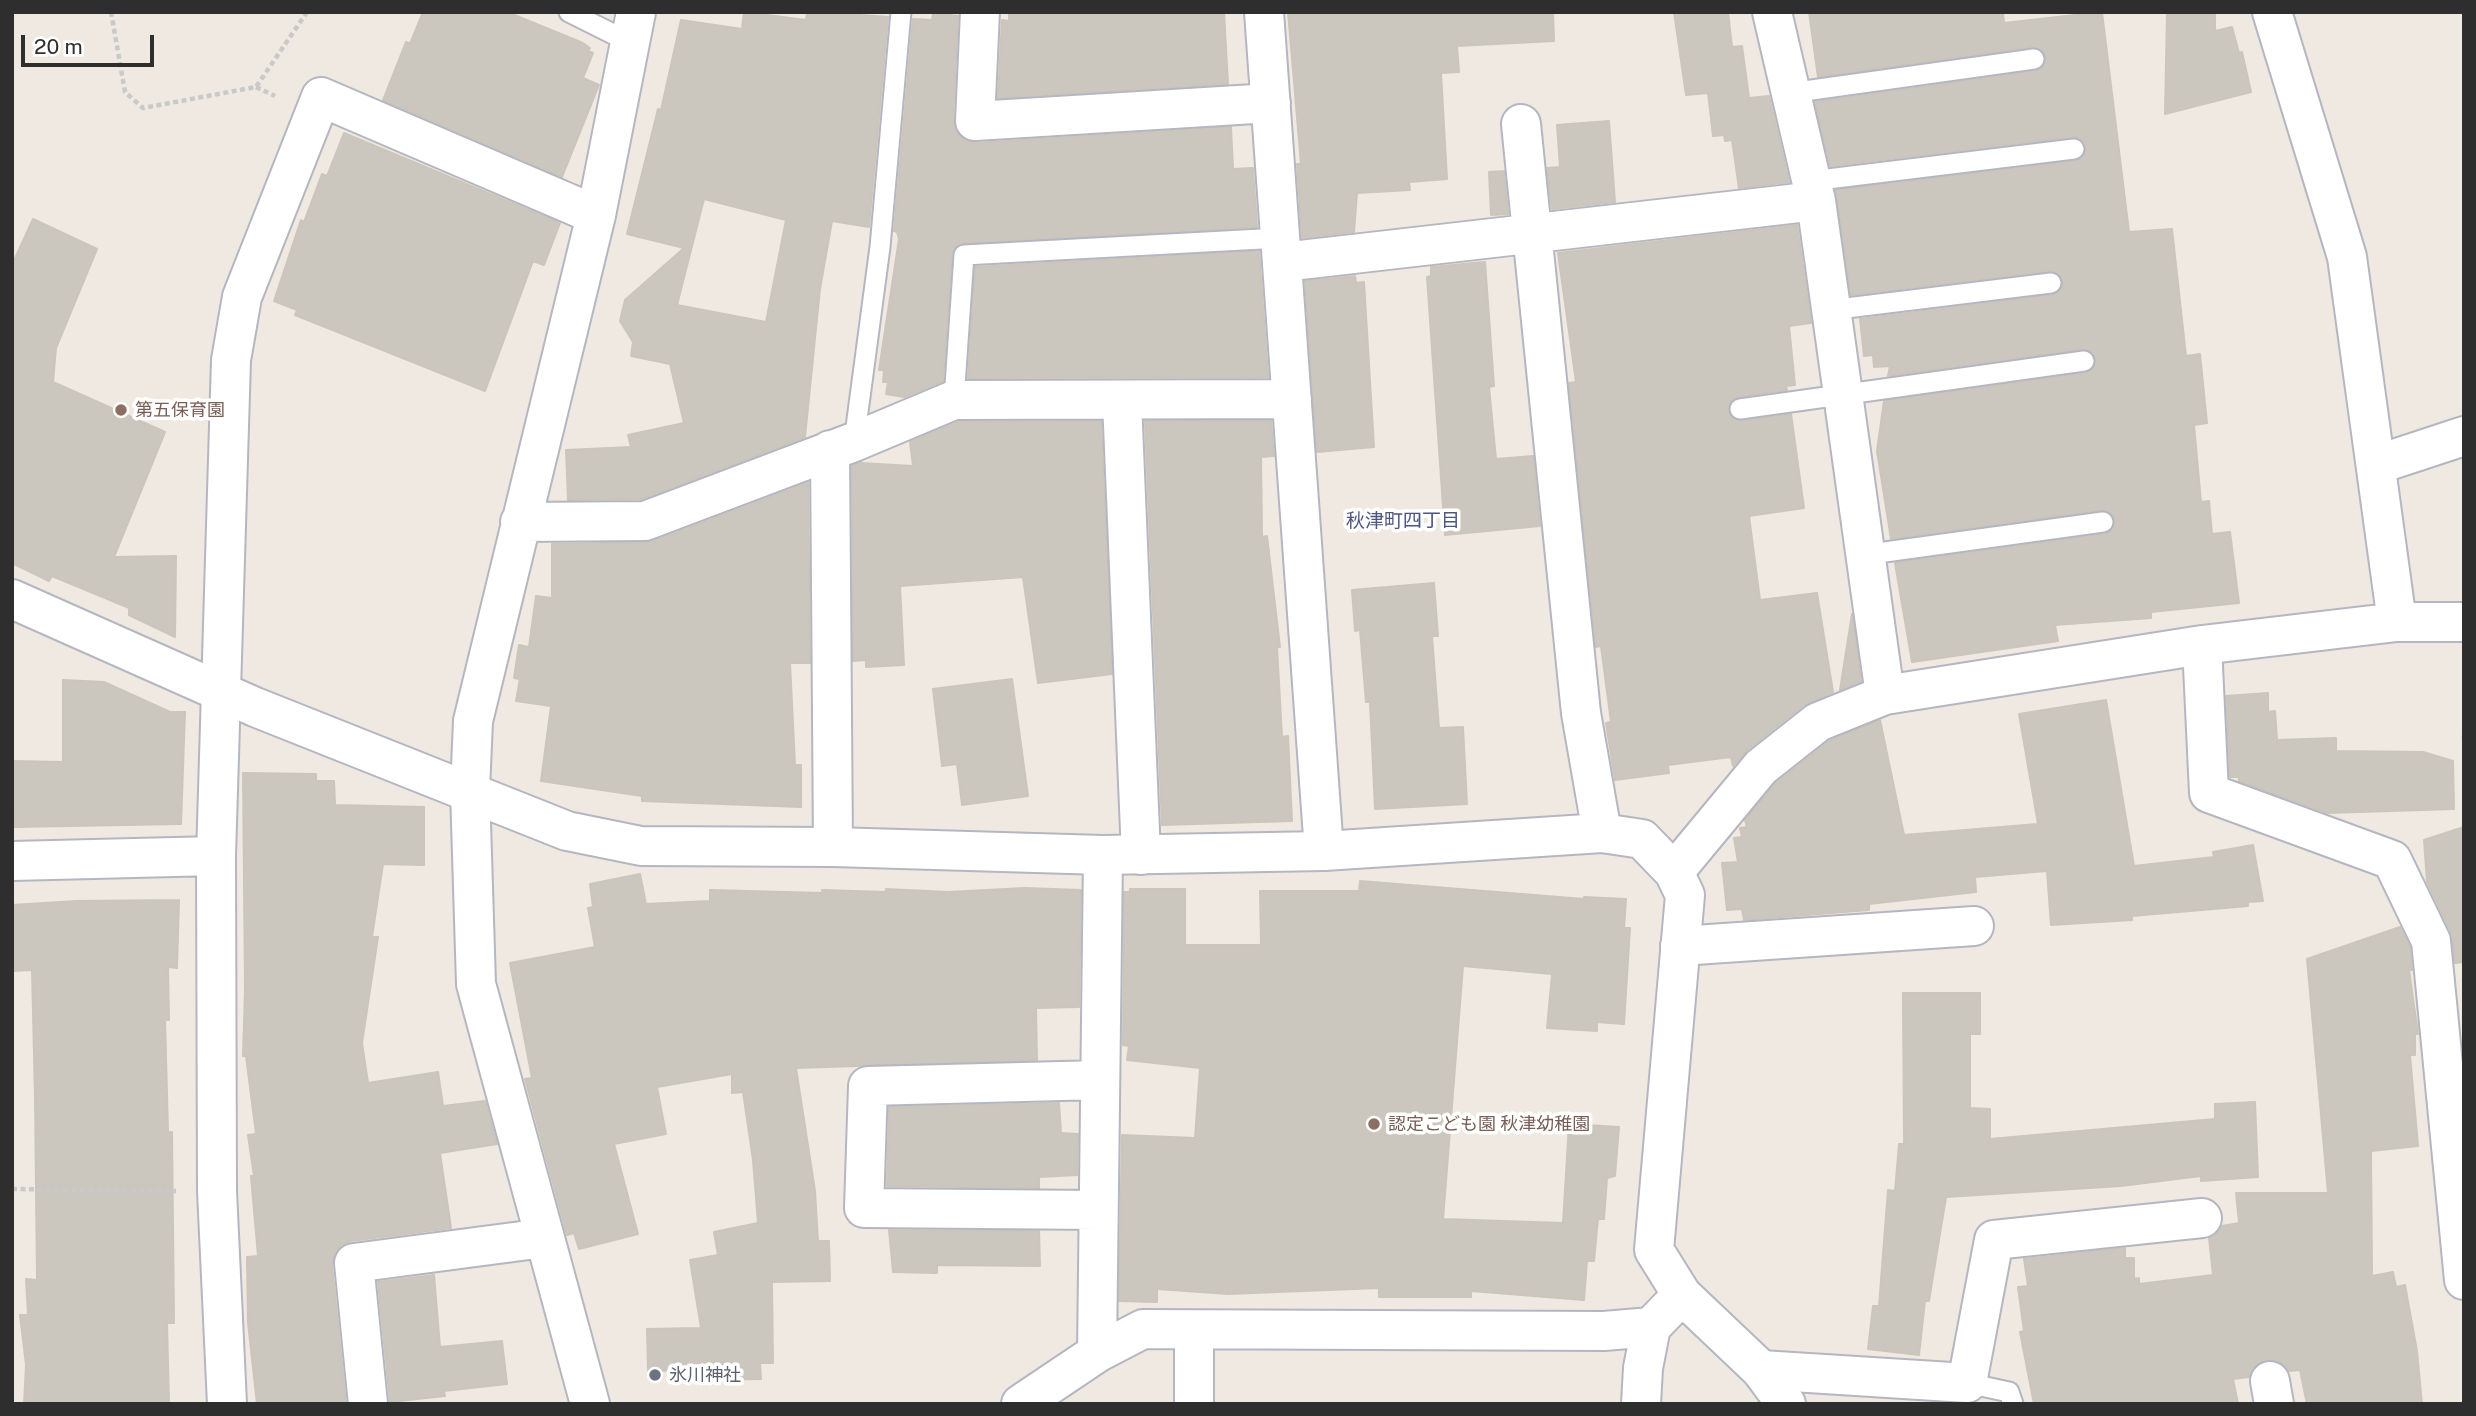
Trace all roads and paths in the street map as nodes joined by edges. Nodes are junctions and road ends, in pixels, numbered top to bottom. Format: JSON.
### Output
{"nodes":[{"id":1,"x":111,"y":12,"type":"edge"},
{"id":2,"x":307,"y":12,"type":"edge"},
{"id":3,"x":569,"y":12,"type":"edge"},
{"id":4,"x":901,"y":12,"type":"edge"},
{"id":5,"x":980,"y":12,"type":"edge"},
{"id":6,"x":1264,"y":12,"type":"edge"},
{"id":7,"x":1772,"y":12,"type":"edge"},
{"id":8,"x":2272,"y":12,"type":"edge"},
{"id":9,"x":633,"y":28,"type":"edge"},
{"id":10,"x":2034,"y":59,"type":"dead end"},
{"id":11,"x":1790,"y":93,"type":"junction"},
{"id":12,"x":1270,"y":103,"type":"junction"},
{"id":13,"x":1521,"y":124,"type":"dead end"},
{"id":14,"x":2074,"y":149,"type":"dead end"},
{"id":15,"x":1814,"y":191,"type":"junction"},
{"id":16,"x":596,"y":215,"type":"junction"},
{"id":17,"x":1533,"y":233,"type":"junction"},
{"id":18,"x":1282,"y":250,"type":"junction"},
{"id":19,"x":2051,"y":282,"type":"dead end"},
{"id":20,"x":1830,"y":310,"type":"junction"},
{"id":21,"x":2084,"y":361,"type":"dead end"},
{"id":22,"x":1841,"y":394,"type":"junction"},
{"id":23,"x":1292,"y":399,"type":"junction"},
{"id":24,"x":954,"y":400,"type":"junction"},
{"id":25,"x":1122,"y":401,"type":"junction"},
{"id":26,"x":1740,"y":410,"type":"dead end"},
{"id":27,"x":2464,"y":436,"type":"edge"},
{"id":28,"x":842,"y":446,"type":"junction"},
{"id":29,"x":2376,"y":465,"type":"junction"},
{"id":30,"x":520,"y":522,"type":"junction"},
{"id":31,"x":2103,"y":522,"type":"dead end"},
{"id":32,"x":1863,"y":555,"type":"junction"},
{"id":33,"x":12,"y":599,"type":"edge"},
{"id":34,"x":2397,"y":622,"type":"junction"},
{"id":35,"x":2464,"y":622,"type":"edge"},
{"id":36,"x":2203,"y":645,"type":"junction"},
{"id":37,"x":221,"y":692,"type":"junction"},
{"id":38,"x":1885,"y":695,"type":"junction"},
{"id":39,"x":2464,"y":735,"type":"edge"},
{"id":40,"x":2464,"y":743,"type":"edge"},
{"id":41,"x":470,"y":790,"type":"junction"},
{"id":42,"x":1602,"y":833,"type":"junction"},
{"id":43,"x":833,"y":847,"type":"junction"},
{"id":44,"x":1324,"y":850,"type":"junction"},
{"id":45,"x":1102,"y":855,"type":"junction"},
{"id":46,"x":1141,"y":855,"type":"junction"},
{"id":47,"x":216,"y":856,"type":"junction"},
{"id":48,"x":12,"y":861,"type":"edge"},
{"id":49,"x":1674,"y":872,"type":"junction"},
{"id":50,"x":1974,"y":926,"type":"dead end"},
{"id":51,"x":1680,"y":946,"type":"junction"},
{"id":52,"x":1100,"y":1080,"type":"junction"},
{"id":53,"x":12,"y":1189,"type":"edge"},
{"id":54,"x":217,"y":1191,"type":"junction"},
{"id":55,"x":1098,"y":1210,"type":"junction"},
{"id":56,"x":2202,"y":1218,"type":"dead end"},
{"id":57,"x":544,"y":1238,"type":"junction"},
{"id":58,"x":2464,"y":1280,"type":"edge"},
{"id":59,"x":1682,"y":1295,"type":"junction"},
{"id":60,"x":1651,"y":1327,"type":"junction"},
{"id":61,"x":1194,"y":1330,"type":"junction"},
{"id":62,"x":1097,"y":1353,"type":"junction"},
{"id":63,"x":1761,"y":1370,"type":"junction"},
{"id":64,"x":1966,"y":1383,"type":"junction"},
{"id":65,"x":227,"y":1404,"type":"edge"},
{"id":66,"x":368,"y":1404,"type":"edge"},
{"id":67,"x":590,"y":1404,"type":"edge"},
{"id":68,"x":1021,"y":1404,"type":"edge"},
{"id":69,"x":1194,"y":1404,"type":"edge"},
{"id":70,"x":1642,"y":1404,"type":"edge"},
{"id":71,"x":1786,"y":1404,"type":"edge"},
{"id":72,"x":2013,"y":1404,"type":"edge"}],
"edges":[{"from":1,"to":2,"type":"path"},
{"from":3,"to":9,"type":"lane"},
{"from":4,"to":28,"type":"lane"},
{"from":5,"to":12,"type":"street"},
{"from":6,"to":12,"type":"street"},
{"from":7,"to":11,"type":"street"},
{"from":8,"to":29,"type":"street"},
{"from":9,"to":16,"type":"street"},
{"from":10,"to":11,"type":"lane"},
{"from":11,"to":15,"type":"street"},
{"from":12,"to":18,"type":"street"},
{"from":13,"to":17,"type":"street"},
{"from":14,"to":15,"type":"lane"},
{"from":15,"to":17,"type":"street"},
{"from":15,"to":20,"type":"street"},
{"from":16,"to":30,"type":"street"},
{"from":16,"to":37,"type":"street"},
{"from":17,"to":18,"type":"street"},
{"from":17,"to":42,"type":"street"},
{"from":18,"to":23,"type":"street"},
{"from":18,"to":24,"type":"lane"},
{"from":19,"to":20,"type":"lane"},
{"from":20,"to":22,"type":"street"},
{"from":21,"to":22,"type":"lane"},
{"from":22,"to":26,"type":"lane"},
{"from":22,"to":32,"type":"street"},
{"from":23,"to":25,"type":"street"},
{"from":23,"to":44,"type":"street"},
{"from":24,"to":25,"type":"street"},
{"from":24,"to":28,"type":"street"},
{"from":25,"to":46,"type":"street"},
{"from":27,"to":29,"type":"street"},
{"from":28,"to":30,"type":"street"},
{"from":28,"to":43,"type":"street"},
{"from":29,"to":34,"type":"street"},
{"from":30,"to":41,"type":"street"},
{"from":31,"to":32,"type":"lane"},
{"from":32,"to":38,"type":"street"},
{"from":33,"to":37,"type":"street"},
{"from":34,"to":35,"type":"street"},
{"from":34,"to":36,"type":"street"},
{"from":36,"to":38,"type":"street"},
{"from":36,"to":58,"type":"street"},
{"from":37,"to":41,"type":"street"},
{"from":37,"to":47,"type":"street"},
{"from":38,"to":49,"type":"street"},
{"from":39,"to":40,"type":"path"},
{"from":41,"to":43,"type":"street"},
{"from":41,"to":57,"type":"street"},
{"from":42,"to":44,"type":"street"},
{"from":42,"to":49,"type":"street"},
{"from":43,"to":45,"type":"street"},
{"from":44,"to":46,"type":"street"},
{"from":45,"to":46,"type":"street"},
{"from":45,"to":52,"type":"street"},
{"from":47,"to":48,"type":"street"},
{"from":47,"to":54,"type":"street"},
{"from":49,"to":51,"type":"street"},
{"from":50,"to":51,"type":"street"},
{"from":51,"to":59,"type":"street"},
{"from":52,"to":55,"type":"street"},
{"from":52,"to":55,"type":"street"},
{"from":53,"to":54,"type":"path"},
{"from":54,"to":65,"type":"street"},
{"from":55,"to":62,"type":"street"},
{"from":56,"to":64,"type":"street"},
{"from":57,"to":66,"type":"street"},
{"from":57,"to":67,"type":"street"},
{"from":59,"to":60,"type":"street"},
{"from":59,"to":63,"type":"street"},
{"from":60,"to":61,"type":"street"},
{"from":60,"to":70,"type":"street"},
{"from":61,"to":62,"type":"street"},
{"from":61,"to":69,"type":"street"},
{"from":62,"to":68,"type":"street"},
{"from":63,"to":64,"type":"street"},
{"from":63,"to":71,"type":"street"},
{"from":64,"to":72,"type":"lane"}]}
